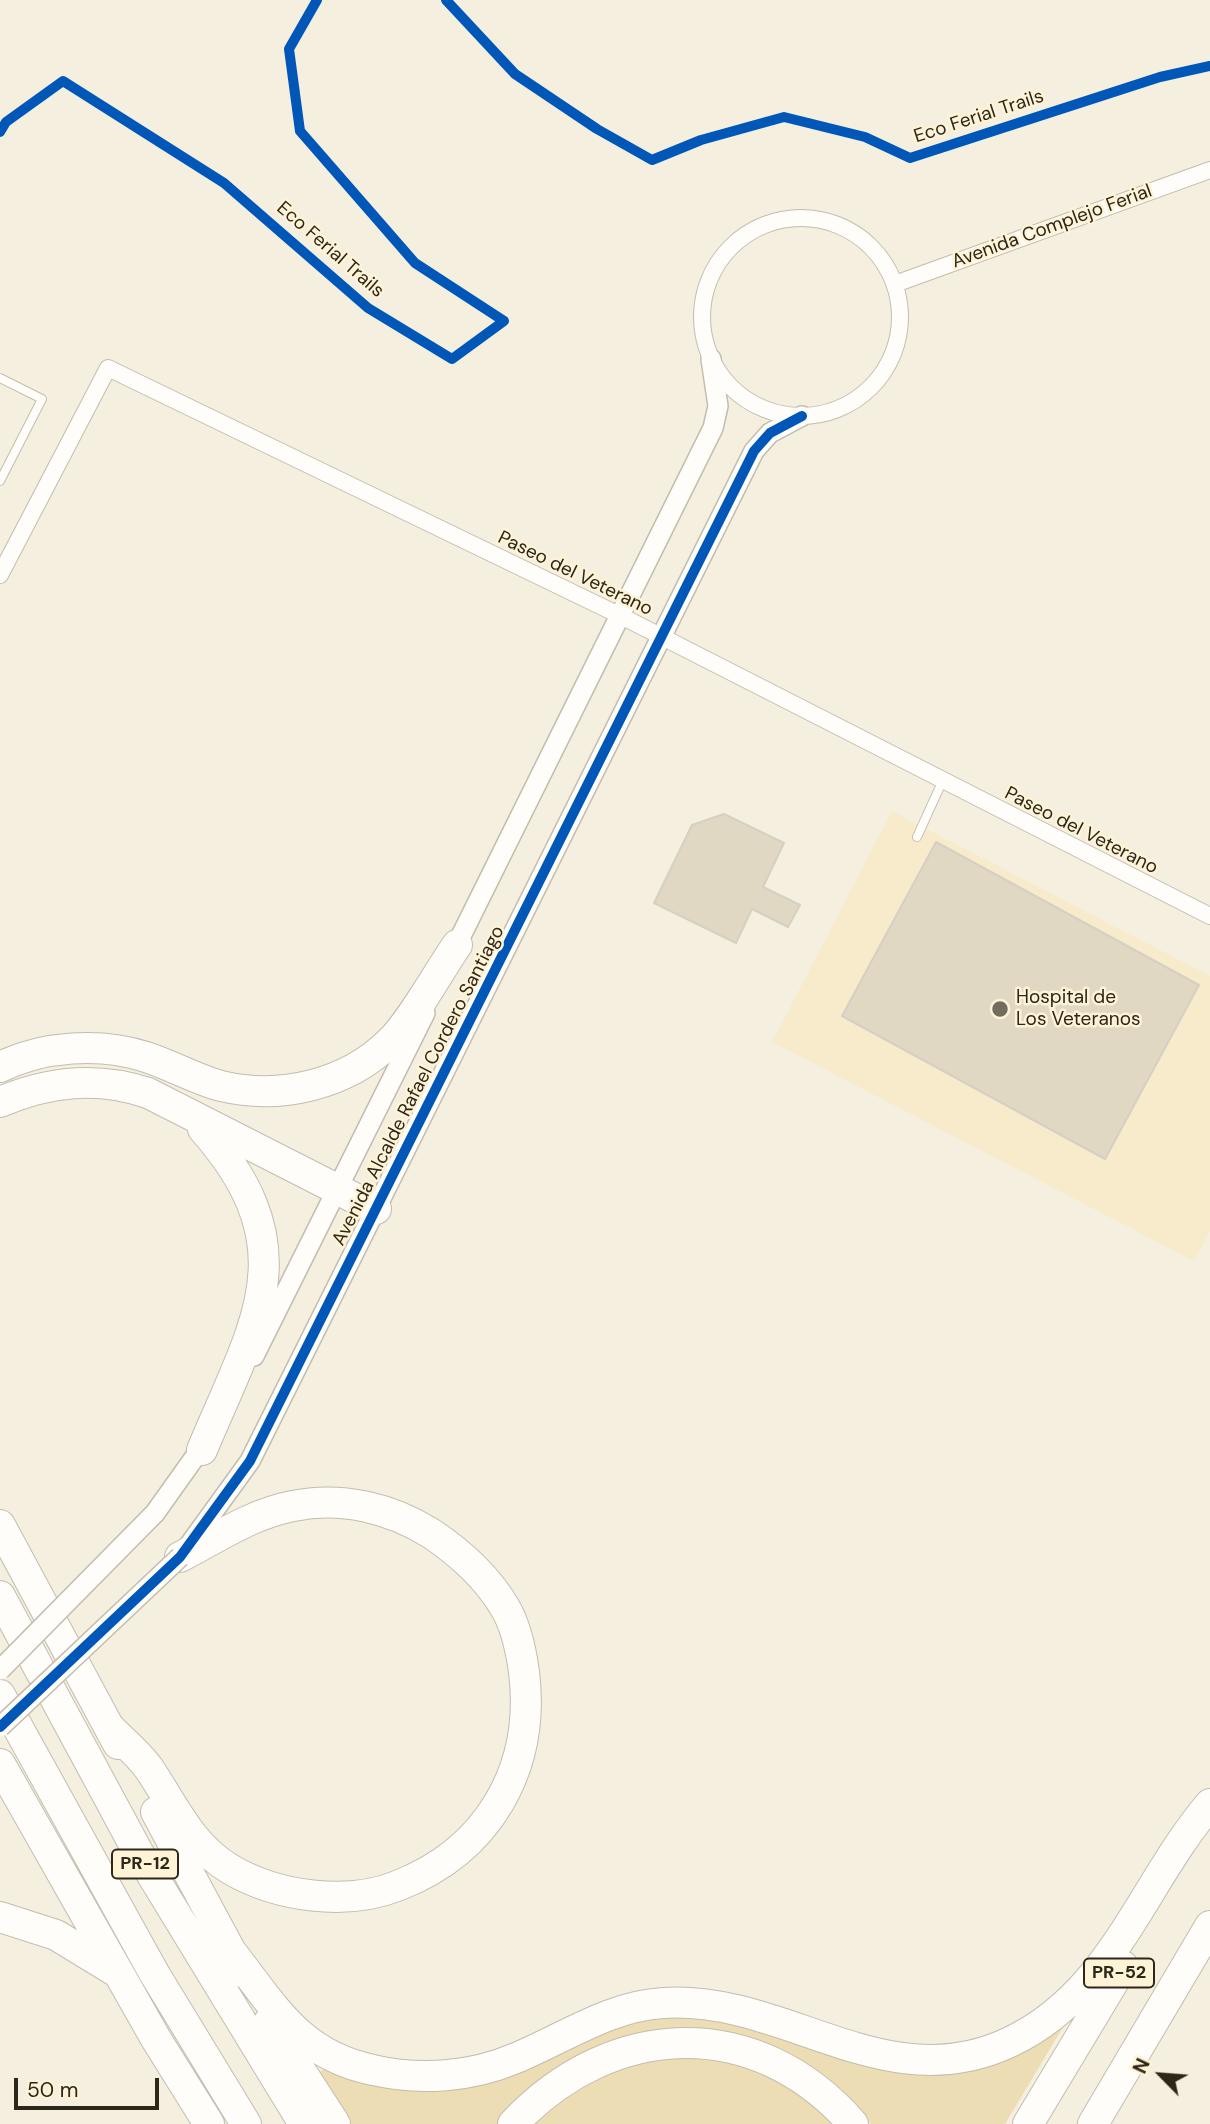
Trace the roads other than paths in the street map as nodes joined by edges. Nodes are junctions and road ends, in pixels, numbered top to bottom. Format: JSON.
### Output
{"nodes":[{"id":1,"x":1210,"y":170,"type":"edge"},
{"id":2,"x":895,"y":284,"type":"junction"},
{"id":3,"x":711,"y":359,"type":"junction"},
{"id":4,"x":0,"y":378,"type":"edge"},
{"id":5,"x":802,"y":416,"type":"junction"},
{"id":6,"x":0,"y":481,"type":"edge"},
{"id":7,"x":0,"y":575,"type":"edge"},
{"id":8,"x":621,"y":616,"type":"junction"},
{"id":9,"x":662,"y":636,"type":"junction"},
{"id":10,"x":943,"y":780,"type":"junction"},
{"id":11,"x":917,"y":837,"type":"dead end"},
{"id":12,"x":1210,"y":916,"type":"edge"},
{"id":13,"x":457,"y":945,"type":"junction"},
{"id":14,"x":0,"y":1067,"type":"edge"},
{"id":15,"x":0,"y":1102,"type":"edge"},
{"id":16,"x":191,"y":1116,"type":"junction"},
{"id":17,"x":339,"y":1191,"type":"junction"},
{"id":18,"x":376,"y":1209,"type":"junction"},
{"id":19,"x":202,"y":1450,"type":"junction"},
{"id":20,"x":0,"y":1525,"type":"edge"},
{"id":21,"x":180,"y":1557,"type":"junction"},
{"id":22,"x":0,"y":1596,"type":"edge"},
{"id":23,"x":0,"y":1670,"type":"edge"},
{"id":24,"x":0,"y":1695,"type":"edge"},
{"id":25,"x":0,"y":1727,"type":"edge"},
{"id":26,"x":109,"y":1727,"type":"junction"},
{"id":27,"x":0,"y":1764,"type":"edge"},
{"id":28,"x":1210,"y":1804,"type":"edge"},
{"id":29,"x":1210,"y":1821,"type":"edge"},
{"id":30,"x":0,"y":1917,"type":"edge"},
{"id":31,"x":1210,"y":1926,"type":"edge"},
{"id":32,"x":233,"y":1954,"type":"junction"},
{"id":33,"x":118,"y":1973,"type":"junction"},
{"id":34,"x":1136,"y":2051,"type":"junction"},
{"id":35,"x":209,"y":2124,"type":"edge"},
{"id":36,"x":246,"y":2124,"type":"edge"},
{"id":37,"x":304,"y":2124,"type":"edge"},
{"id":38,"x":335,"y":2124,"type":"edge"},
{"id":39,"x":513,"y":2124,"type":"edge"},
{"id":40,"x":853,"y":2124,"type":"edge"},
{"id":41,"x":1028,"y":2124,"type":"edge"},
{"id":42,"x":1093,"y":2124,"type":"edge"},
{"id":43,"x":1114,"y":2124,"type":"edge"}],
"edges":[{"from":1,"to":2,"type":"street","name":"Avenida Complejo Ferial"},
{"from":2,"to":3,"type":"street"},
{"from":2,"to":5,"type":"street"},
{"from":3,"to":5,"type":"street"},
{"from":3,"to":8,"type":"street","name":"Avenida Alcalde Rafael Cordero Santiago"},
{"from":4,"to":6,"type":"lane"},
{"from":5,"to":9,"type":"street","name":"Avenida Alcalde Rafael Cordero Santiago"},
{"from":7,"to":8,"type":"street","name":"Paseo del Veterano"},
{"from":8,"to":9,"type":"street","name":"Paseo del Veterano"},
{"from":8,"to":13,"type":"street","name":"Avenida Alcalde Rafael Cordero Santiago"},
{"from":9,"to":10,"type":"street","name":"Paseo del Veterano"},
{"from":9,"to":18,"type":"street","name":"Avenida Alcalde Rafael Cordero Santiago"},
{"from":10,"to":11,"type":"lane"},
{"from":10,"to":12,"type":"street","name":"Paseo del Veterano"},
{"from":13,"to":14,"type":"highway"},
{"from":13,"to":17,"type":"street","name":"Avenida Alcalde Rafael Cordero Santiago"},
{"from":15,"to":16,"type":"highway"},
{"from":16,"to":17,"type":"highway"},
{"from":16,"to":19,"type":"highway"},
{"from":17,"to":18,"type":"highway"},
{"from":17,"to":19,"type":"street","name":"Avenida Alcalde Rafael Cordero Santiago"},
{"from":18,"to":21,"type":"street","name":"Avenida Alcalde Rafael Cordero Santiago"},
{"from":19,"to":23,"type":"street","name":"Avenida Alcalde Rafael Cordero Santiago","bridge":true},
{"from":20,"to":26,"type":"highway"},
{"from":21,"to":25,"type":"street","name":"Avenida Alcalde Rafael Cordero Santiago","bridge":true},
{"from":21,"to":26,"type":"highway"},
{"from":22,"to":37,"type":"highway","number":"PR-12"},
{"from":24,"to":36,"type":"highway","number":"PR-12"},
{"from":26,"to":32,"type":"highway"},
{"from":27,"to":33,"type":"highway"},
{"from":28,"to":32,"type":"highway"},
{"from":29,"to":41,"type":"highway","number":"PR-52"},
{"from":30,"to":33,"type":"highway"},
{"from":31,"to":34,"type":"highway","number":"PR-52"},
{"from":32,"to":38,"type":"highway"},
{"from":33,"to":35,"type":"highway"},
{"from":34,"to":42,"type":"highway","number":"PR-52"},
{"from":34,"to":43,"type":"highway"},
{"from":39,"to":40,"type":"highway"}]}
